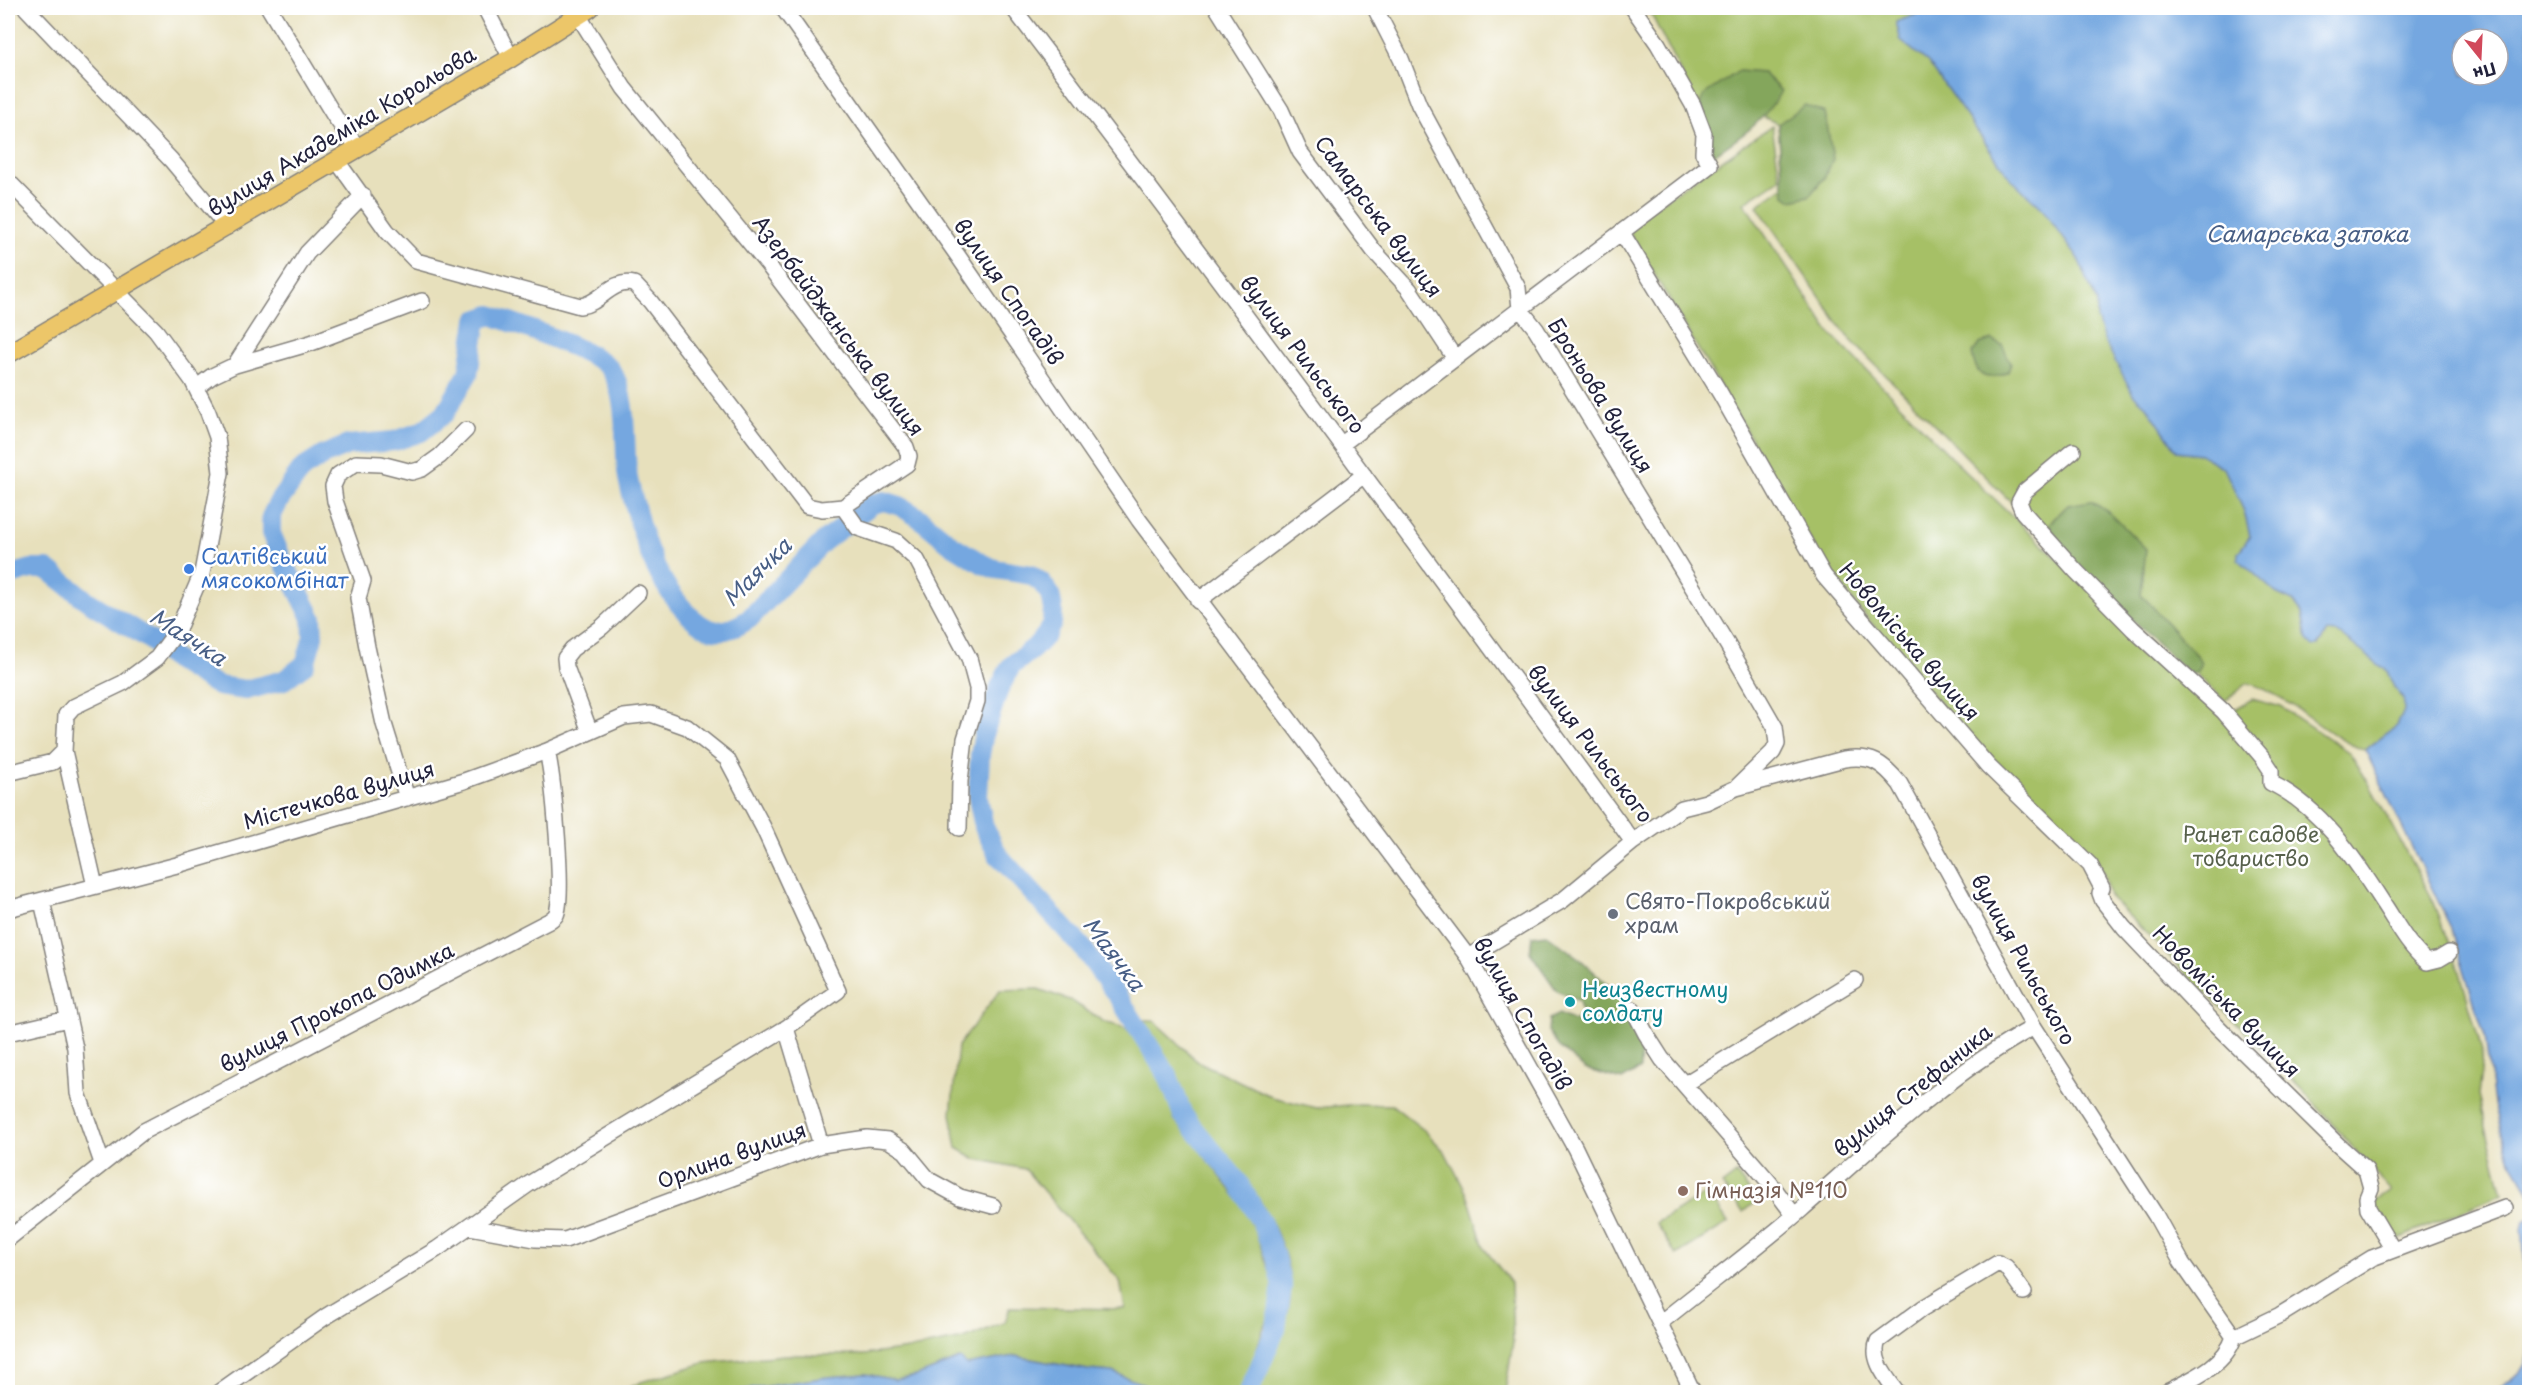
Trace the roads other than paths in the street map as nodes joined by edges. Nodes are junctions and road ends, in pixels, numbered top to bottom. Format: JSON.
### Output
{"nodes":[{"id":1,"x":26,"y":8,"type":"edge"},
{"id":2,"x":269,"y":8,"type":"edge"},
{"id":3,"x":485,"y":8,"type":"edge"},
{"id":4,"x":783,"y":8,"type":"edge"},
{"id":5,"x":1013,"y":8,"type":"edge"},
{"id":6,"x":1217,"y":8,"type":"edge"},
{"id":7,"x":1375,"y":8,"type":"edge"},
{"id":8,"x":1633,"y":8,"type":"edge"},
{"id":9,"x":584,"y":11,"type":"edge"},
{"id":10,"x":511,"y":58,"type":"junction"},
{"id":11,"x":358,"y":148,"type":"junction"},
{"id":12,"x":337,"y":161,"type":"junction"},
{"id":13,"x":8,"y":181,"type":"edge"},
{"id":14,"x":363,"y":195,"type":"junction"},
{"id":15,"x":227,"y":226,"type":"junction"},
{"id":16,"x":1622,"y":233,"type":"junction"},
{"id":17,"x":116,"y":292,"type":"junction"},
{"id":18,"x":422,"y":301,"type":"dead end"},
{"id":19,"x":1520,"y":309,"type":"junction"},
{"id":20,"x":8,"y":354,"type":"edge"},
{"id":21,"x":1454,"y":357,"type":"junction"},
{"id":22,"x":235,"y":365,"type":"junction"},
{"id":23,"x":196,"y":388,"type":"junction"},
{"id":24,"x":466,"y":430,"type":"dead end"},
{"id":25,"x":1342,"y":444,"type":"junction"},
{"id":26,"x":2073,"y":451,"type":"dead end"},
{"id":27,"x":1364,"y":474,"type":"junction"},
{"id":28,"x":845,"y":511,"type":"junction"},
{"id":29,"x":638,"y":593,"type":"dead end"},
{"id":30,"x":1198,"y":601,"type":"junction"},
{"id":31,"x":590,"y":732,"type":"junction"},
{"id":32,"x":64,"y":751,"type":"junction"},
{"id":33,"x":547,"y":751,"type":"junction"},
{"id":34,"x":8,"y":773,"type":"edge"},
{"id":35,"x":1736,"y":789,"type":"junction"},
{"id":36,"x":407,"y":798,"type":"junction"},
{"id":37,"x":960,"y":828,"type":"dead end"},
{"id":38,"x":1633,"y":842,"type":"junction"},
{"id":39,"x":95,"y":886,"type":"junction"},
{"id":40,"x":42,"y":901,"type":"junction"},
{"id":41,"x":8,"y":909,"type":"edge"},
{"id":42,"x":2450,"y":953,"type":"dead end"},
{"id":43,"x":1467,"y":957,"type":"junction"},
{"id":44,"x":1856,"y":980,"type":"dead end"},
{"id":45,"x":1633,"y":1009,"type":"dead end"},
{"id":46,"x":69,"y":1019,"type":"junction"},
{"id":47,"x":2034,"y":1027,"type":"junction"},
{"id":48,"x":786,"y":1028,"type":"junction"},
{"id":49,"x":8,"y":1034,"type":"edge"},
{"id":50,"x":1685,"y":1084,"type":"junction"},
{"id":51,"x":821,"y":1145,"type":"junction"},
{"id":52,"x":102,"y":1162,"type":"junction"},
{"id":53,"x":993,"y":1206,"type":"dead end"},
{"id":54,"x":2505,"y":1208,"type":"dead end"},
{"id":55,"x":1794,"y":1215,"type":"junction"},
{"id":56,"x":470,"y":1227,"type":"junction"},
{"id":57,"x":8,"y":1239,"type":"edge"},
{"id":58,"x":2393,"y":1250,"type":"junction"},
{"id":59,"x":2024,"y":1292,"type":"dead end"},
{"id":60,"x":1660,"y":1323,"type":"junction"},
{"id":61,"x":2234,"y":1337,"type":"junction"},
{"id":62,"x":219,"y":1392,"type":"edge"},
{"id":63,"x":1693,"y":1392,"type":"edge"},
{"id":64,"x":1897,"y":1392,"type":"edge"},
{"id":65,"x":2167,"y":1392,"type":"edge"}],
"edges":[{"from":1,"to":15,"type":"street"},
{"from":2,"to":11,"type":"street"},
{"from":3,"to":10,"type":"street"},
{"from":4,"to":30,"type":"street","name":"вулиця Спогадів"},
{"from":5,"to":25,"type":"street","name":"вулиця Рильського"},
{"from":6,"to":21,"type":"street","name":"Самарська вулиця"},
{"from":7,"to":19,"type":"street","name":"Броньова вулиця"},
{"from":8,"to":16,"type":"street"},
{"from":9,"to":10,"type":"main road","name":"вулиця Академіка Корольова"},
{"from":9,"to":28,"type":"street","name":"Азербайджанська вулиця"},
{"from":10,"to":11,"type":"main road","name":"вулиця Академіка Корольова"},
{"from":11,"to":12,"type":"main road","name":"вулиця Академіка Корольова"},
{"from":12,"to":14,"type":"street"},
{"from":12,"to":15,"type":"main road","name":"вулиця Академіка Корольова"},
{"from":13,"to":17,"type":"street"},
{"from":14,"to":22,"type":"street"},
{"from":14,"to":28,"type":"street"},
{"from":15,"to":17,"type":"main road","name":"вулиця Академіка Корольова"},
{"from":16,"to":19,"type":"street"},
{"from":16,"to":58,"type":"street","name":"Новоміська вулиця"},
{"from":17,"to":20,"type":"main road","name":"вулиця Академіка Корольова"},
{"from":17,"to":23,"type":"street"},
{"from":18,"to":22,"type":"street"},
{"from":19,"to":21,"type":"street"},
{"from":19,"to":35,"type":"street","name":"Броньова вулиця"},
{"from":21,"to":25,"type":"street"},
{"from":22,"to":23,"type":"street"},
{"from":23,"to":32,"type":"street"},
{"from":24,"to":36,"type":"street"},
{"from":25,"to":27,"type":"street","name":"вулиця Рильського"},
{"from":26,"to":42,"type":"street"},
{"from":27,"to":30,"type":"street"},
{"from":27,"to":38,"type":"street","name":"вулиця Рильського"},
{"from":28,"to":37,"type":"street"},
{"from":29,"to":31,"type":"street"},
{"from":30,"to":43,"type":"street","name":"вулиця Спогадів"},
{"from":31,"to":33,"type":"street","name":"Містечкова вулиця"},
{"from":31,"to":48,"type":"street","name":"Містечкова вулиця"},
{"from":32,"to":34,"type":"street"},
{"from":32,"to":39,"type":"street"},
{"from":33,"to":36,"type":"street","name":"Містечкова вулиця"},
{"from":33,"to":52,"type":"street","name":"вулиця Прокопа Одимка"},
{"from":35,"to":38,"type":"street","name":"вулиця Рильського"},
{"from":35,"to":47,"type":"street","name":"вулиця Рильського"},
{"from":36,"to":39,"type":"street","name":"Містечкова вулиця"},
{"from":38,"to":43,"type":"street"},
{"from":39,"to":40,"type":"street","name":"Містечкова вулиця"},
{"from":40,"to":41,"type":"street","name":"Містечкова вулиця"},
{"from":40,"to":46,"type":"street"},
{"from":43,"to":60,"type":"street","name":"вулиця Спогадів"},
{"from":44,"to":50,"type":"street"},
{"from":45,"to":50,"type":"street"},
{"from":46,"to":49,"type":"street"},
{"from":46,"to":52,"type":"street"},
{"from":47,"to":55,"type":"street","name":"вулиця Стефаника"},
{"from":47,"to":61,"type":"street","name":"вулиця Рильського"},
{"from":48,"to":51,"type":"street"},
{"from":48,"to":56,"type":"street"},
{"from":50,"to":55,"type":"street"},
{"from":51,"to":53,"type":"street","name":"Орлина вулиця"},
{"from":51,"to":56,"type":"street","name":"Орлина вулиця"},
{"from":52,"to":57,"type":"street","name":"вулиця Прокопа Одимка"},
{"from":54,"to":58,"type":"street"},
{"from":55,"to":60,"type":"street","name":"вулиця Стефаника"},
{"from":56,"to":62,"type":"street"},
{"from":58,"to":61,"type":"street"},
{"from":59,"to":64,"type":"street"},
{"from":60,"to":63,"type":"street","name":"вулиця Спогадів"},
{"from":61,"to":65,"type":"street"}]}
